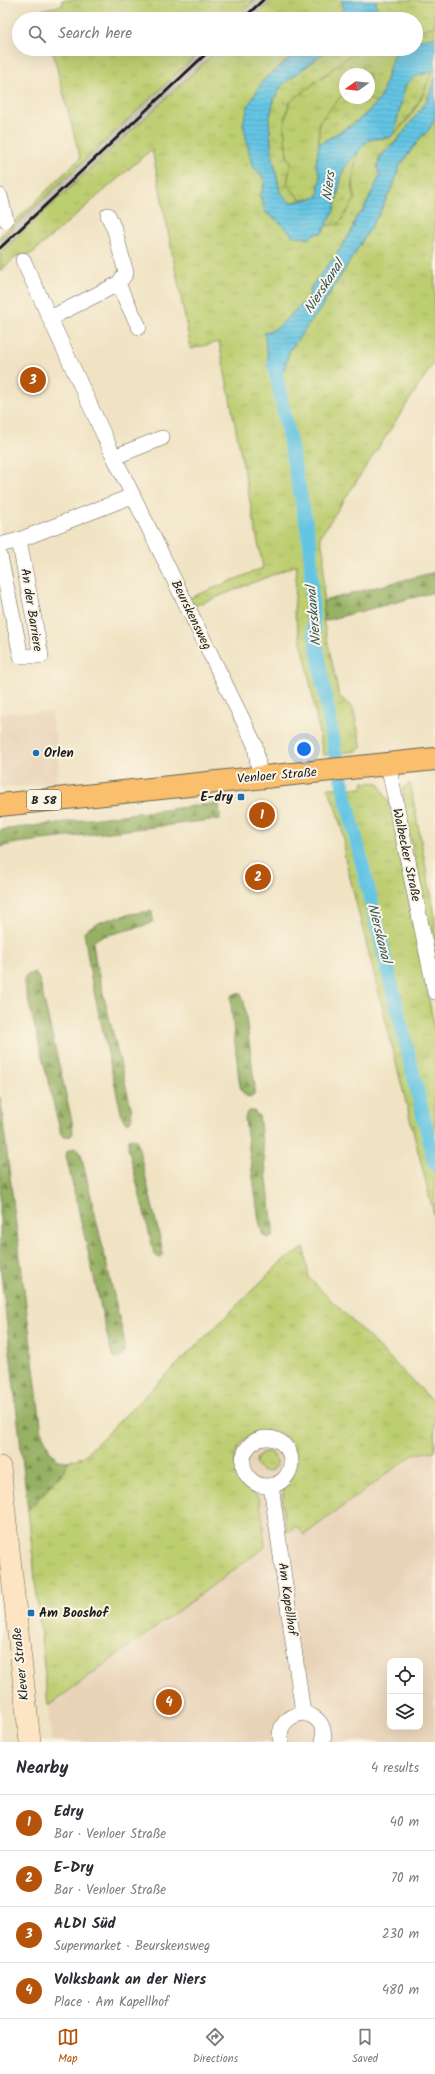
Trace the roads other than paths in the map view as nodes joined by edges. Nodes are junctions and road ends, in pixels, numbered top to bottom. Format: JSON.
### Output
{"nodes":[{"id":1,"x":0,"y":196,"type":"edge"},
{"id":2,"x":108,"y":215,"type":"dead end"},
{"id":3,"x":6,"y":220,"type":"dead end"},
{"id":4,"x":23,"y":260,"type":"dead end"},
{"id":5,"x":118,"y":284,"type":"junction"},
{"id":6,"x":50,"y":318,"type":"junction"},
{"id":7,"x":139,"y":327,"type":"dead end"},
{"id":8,"x":162,"y":438,"type":"dead end"},
{"id":9,"x":114,"y":457,"type":"junction"},
{"id":10,"x":132,"y":496,"type":"junction"},
{"id":11,"x":20,"y":540,"type":"junction"},
{"id":12,"x":0,"y":545,"type":"edge"},
{"id":13,"x":0,"y":556,"type":"edge"},
{"id":14,"x":435,"y":759,"type":"edge"},
{"id":15,"x":388,"y":764,"type":"junction"},
{"id":16,"x":260,"y":777,"type":"junction"},
{"id":17,"x":0,"y":805,"type":"edge"},
{"id":18,"x":435,"y":992,"type":"edge"},
{"id":19,"x":0,"y":1467,"type":"edge"},
{"id":20,"x":271,"y":1485,"type":"dead end"},
{"id":21,"x":303,"y":1713,"type":"junction"},
{"id":22,"x":278,"y":1741,"type":"edge"},
{"id":23,"x":30,"y":1742,"type":"edge"},
{"id":24,"x":323,"y":1742,"type":"edge"}],
"edges":[{"from":1,"to":3,"type":"street"},
{"from":2,"to":5,"type":"street"},
{"from":4,"to":6,"type":"street","name":"Beurskensweg"},
{"from":5,"to":6,"type":"street"},
{"from":5,"to":7,"type":"street"},
{"from":6,"to":9,"type":"street","name":"Beurskensweg"},
{"from":8,"to":9,"type":"street"},
{"from":9,"to":10,"type":"street","name":"Beurskensweg"},
{"from":10,"to":11,"type":"street"},
{"from":10,"to":16,"type":"street","name":"Beurskensweg"},
{"from":11,"to":12,"type":"street"},
{"from":11,"to":13,"type":"street","name":"An der Barriere"},
{"from":14,"to":15,"type":"main road","name":"Venloer Straße","number":"B 58"},
{"from":15,"to":16,"type":"main road","name":"Venloer Straße","number":"B 58"},
{"from":15,"to":18,"type":"street","name":"Walbecker Straße"},
{"from":16,"to":17,"type":"main road","name":"Venloer Straße","number":"B 58"},
{"from":19,"to":23,"type":"main road","name":"Klever Straße"},
{"from":20,"to":21,"type":"street","name":"Am Kapellhof"},
{"from":21,"to":22,"type":"street"},
{"from":21,"to":24,"type":"street"}]}
